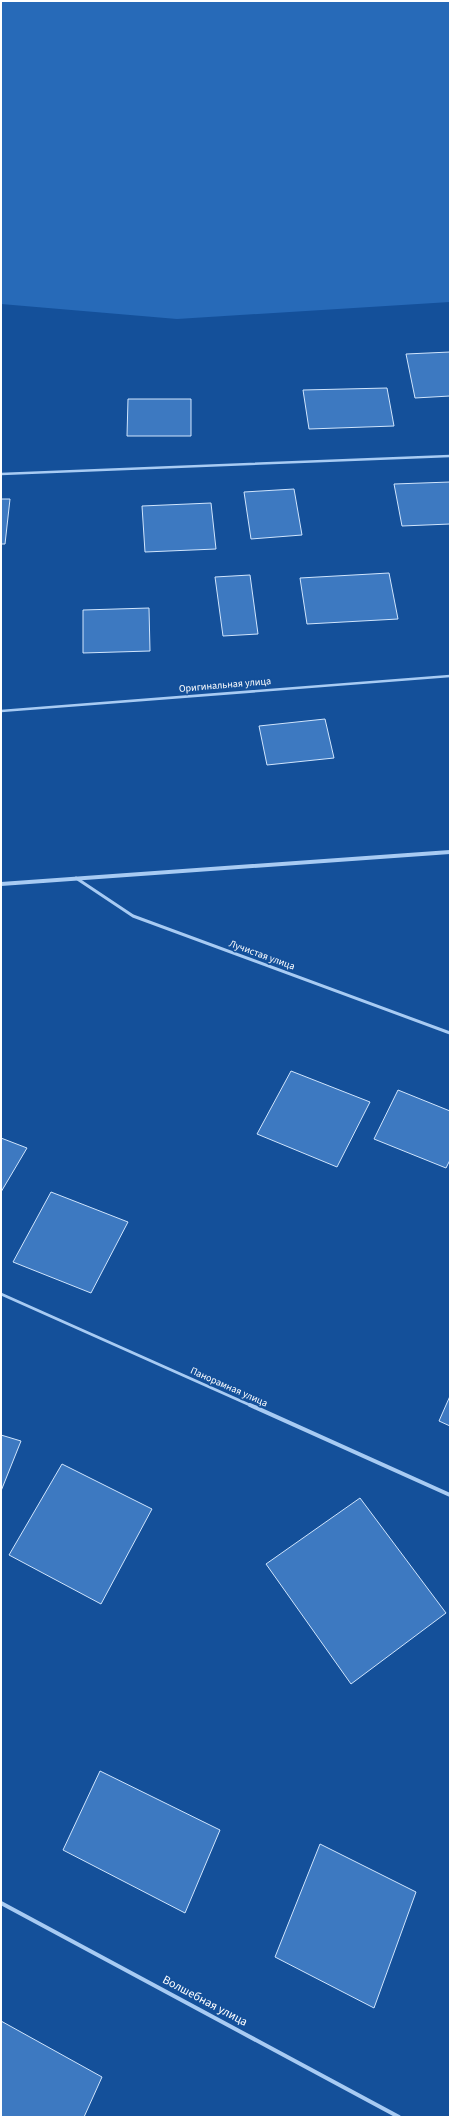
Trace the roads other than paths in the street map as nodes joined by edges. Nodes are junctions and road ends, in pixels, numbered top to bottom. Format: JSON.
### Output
{"nodes":[{"id":1,"x":450,"y":456,"type":"edge"},
{"id":2,"x":1,"y":474,"type":"edge"},
{"id":3,"x":450,"y":676,"type":"edge"},
{"id":4,"x":1,"y":711,"type":"edge"},
{"id":5,"x":450,"y":852,"type":"edge"},
{"id":6,"x":76,"y":878,"type":"junction"},
{"id":7,"x":1,"y":884,"type":"edge"},
{"id":8,"x":450,"y":1033,"type":"edge"},
{"id":9,"x":1,"y":1294,"type":"edge"},
{"id":10,"x":450,"y":1495,"type":"edge"},
{"id":11,"x":1,"y":1904,"type":"edge"},
{"id":12,"x":398,"y":2117,"type":"edge"}],
"edges":[{"from":1,"to":2,"type":"lane"},
{"from":3,"to":4,"type":"lane","name":"Оригинальная улица"},
{"from":5,"to":6,"type":"street"},
{"from":6,"to":7,"type":"street"},
{"from":6,"to":8,"type":"lane","name":"Лучистая улица"},
{"from":9,"to":10,"type":"lane","name":"Панорамная улица"},
{"from":11,"to":12,"type":"lane","name":"Волшебная улица"}]}
